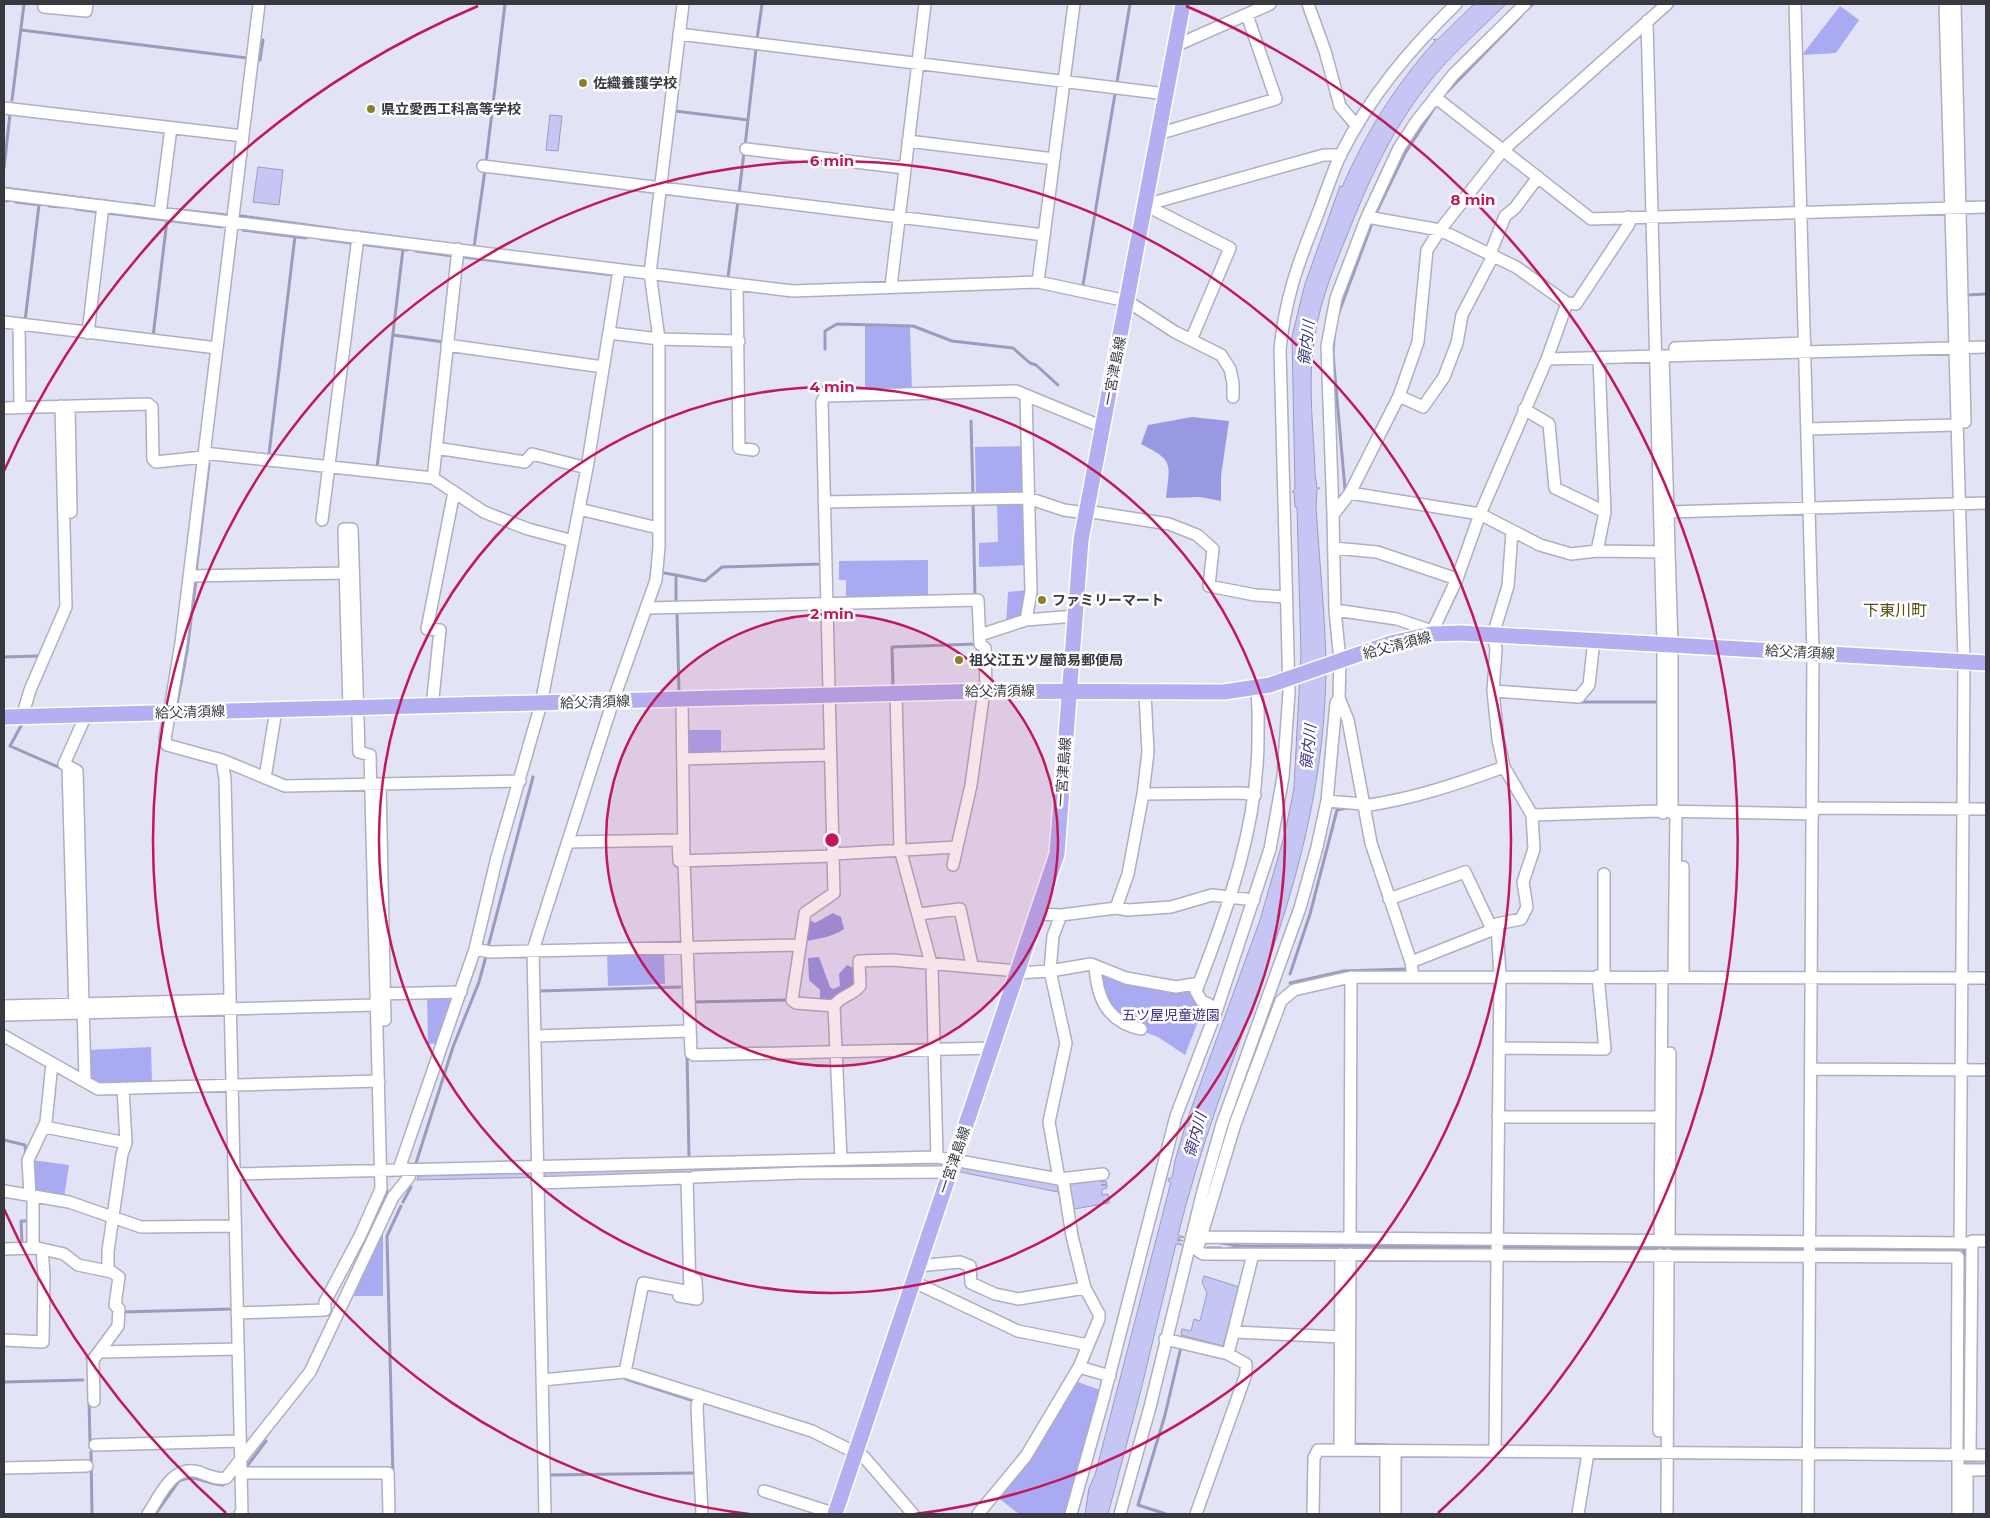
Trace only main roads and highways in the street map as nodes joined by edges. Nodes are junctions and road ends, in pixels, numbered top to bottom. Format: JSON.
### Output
{"nodes":[{"id":1,"x":1184,"y":4,"type":"edge"},
{"id":2,"x":1986,"y":662,"type":"edge"},
{"id":3,"x":1069,"y":690,"type":"junction"},
{"id":4,"x":4,"y":717,"type":"edge"},
{"id":5,"x":836,"y":1514,"type":"edge"}],
"edges":[{"from":1,"to":3,"type":"main road","name":"一宮津島線"},
{"from":2,"to":3,"type":"main road","name":"給父清須線"},
{"from":3,"to":4,"type":"main road","name":"給父清須線"},
{"from":3,"to":5,"type":"main road","name":"一宮津島線"}]}
